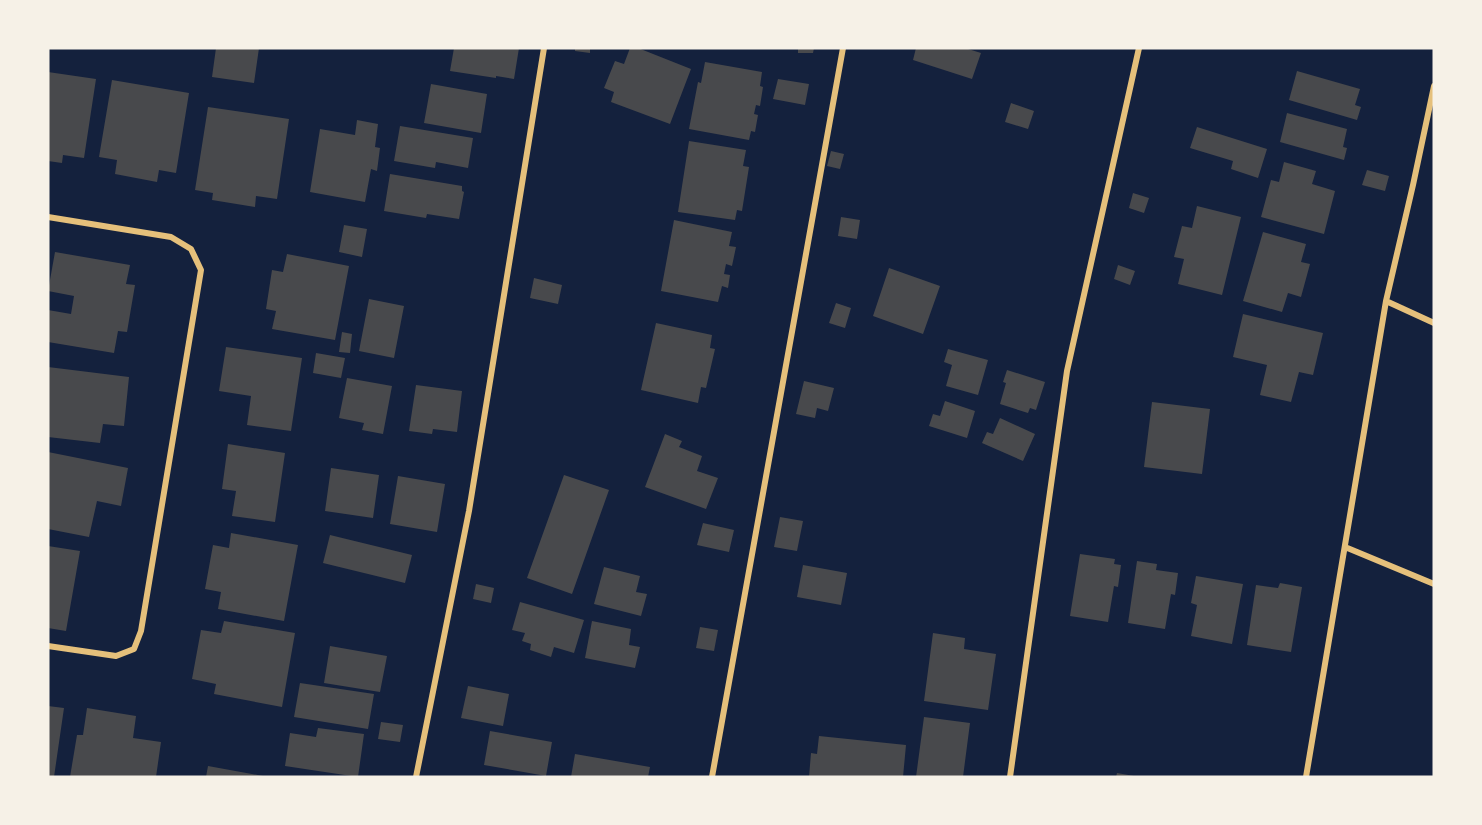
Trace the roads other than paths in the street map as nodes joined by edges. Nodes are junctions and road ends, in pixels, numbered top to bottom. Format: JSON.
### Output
{"nodes":[{"id":1,"x":544,"y":48,"type":"edge"},
{"id":2,"x":843,"y":48,"type":"edge"},
{"id":3,"x":1139,"y":48,"type":"edge"},
{"id":4,"x":1434,"y":86,"type":"edge"},
{"id":5,"x":48,"y":217,"type":"edge"},
{"id":6,"x":1386,"y":301,"type":"junction"},
{"id":7,"x":1434,"y":323,"type":"edge"},
{"id":8,"x":1345,"y":547,"type":"junction"},
{"id":9,"x":1434,"y":584,"type":"edge"},
{"id":10,"x":48,"y":646,"type":"edge"},
{"id":11,"x":416,"y":777,"type":"edge"},
{"id":12,"x":712,"y":777,"type":"edge"},
{"id":13,"x":1010,"y":777,"type":"edge"},
{"id":14,"x":1306,"y":777,"type":"edge"}],
"edges":[{"from":1,"to":11,"type":"street"},
{"from":2,"to":12,"type":"street"},
{"from":3,"to":13,"type":"street"},
{"from":4,"to":6,"type":"street"},
{"from":5,"to":10,"type":"street"},
{"from":6,"to":7,"type":"street"},
{"from":6,"to":8,"type":"street"},
{"from":8,"to":9,"type":"street"},
{"from":8,"to":14,"type":"street"}]}
